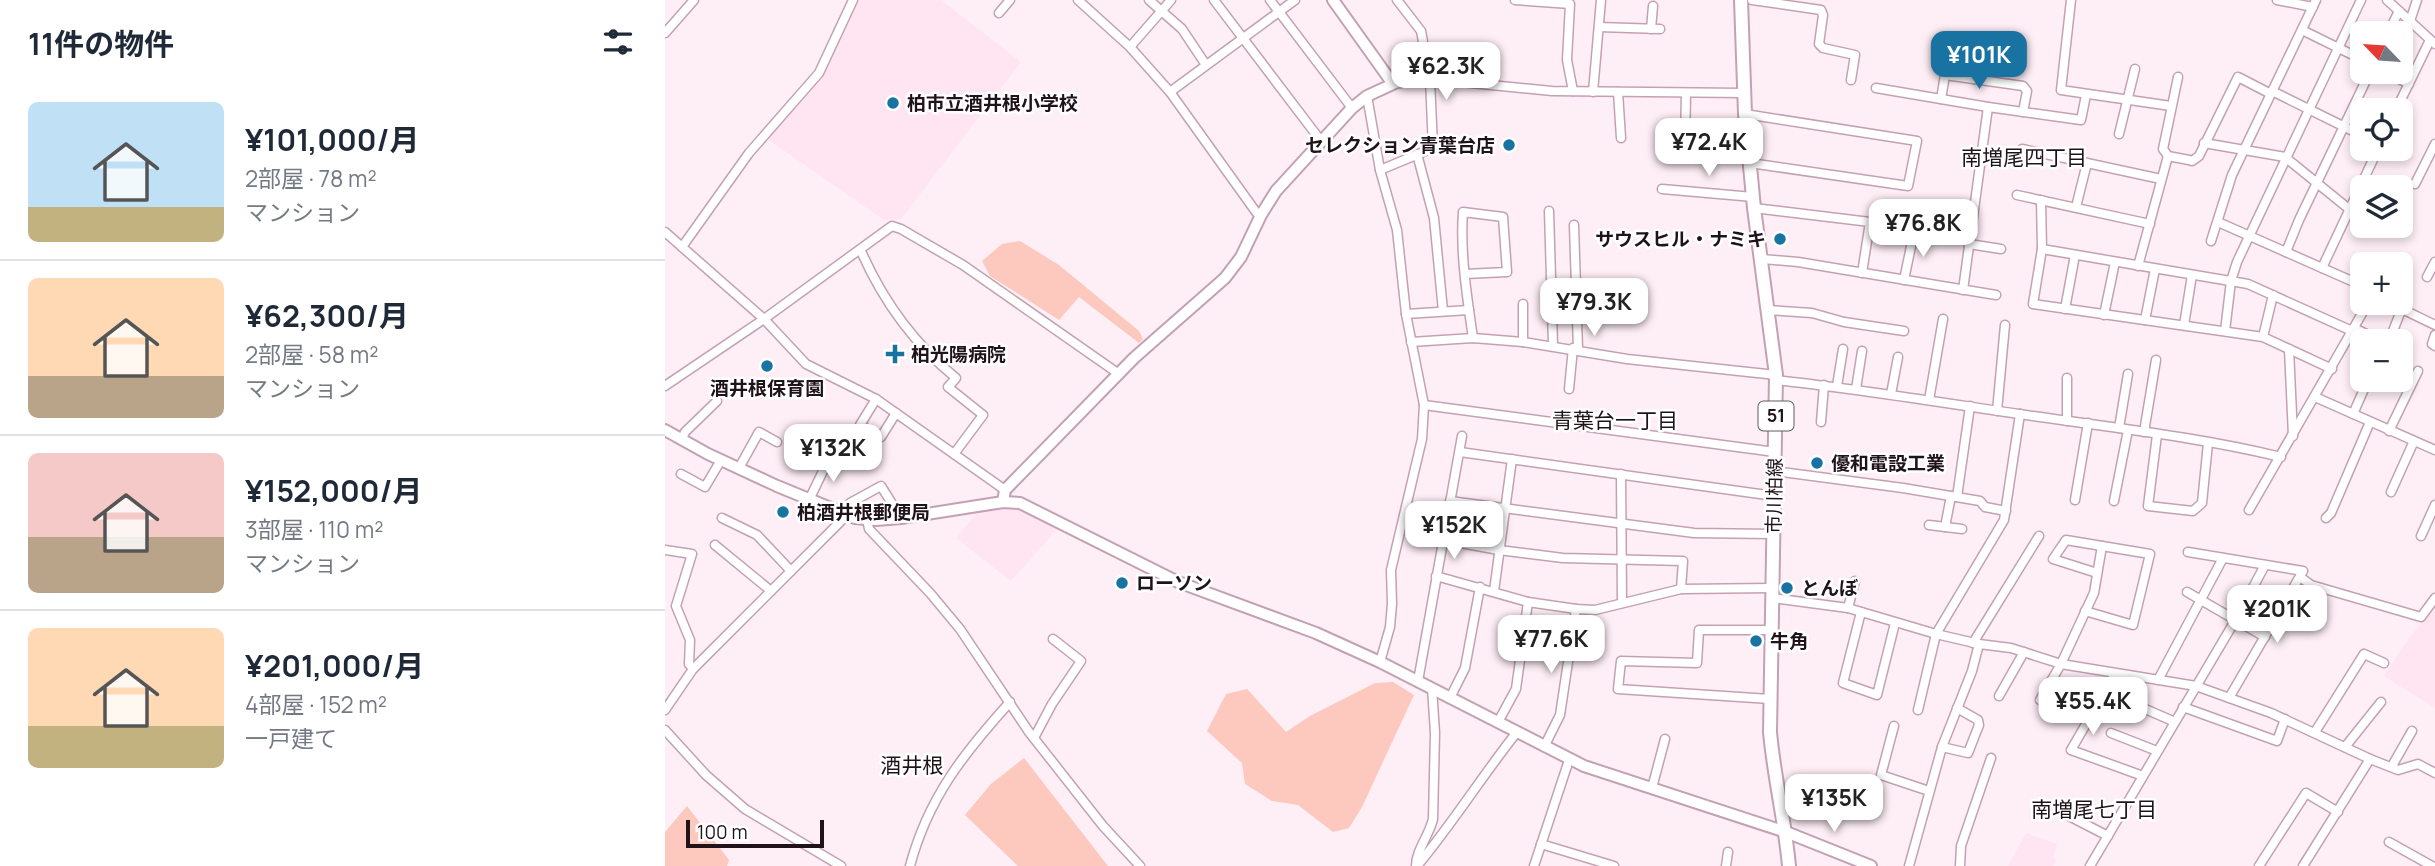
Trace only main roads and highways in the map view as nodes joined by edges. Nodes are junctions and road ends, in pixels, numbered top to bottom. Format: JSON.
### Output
{"nodes":[{"id":1,"x":1741,"y":0,"type":"edge"},
{"id":2,"x":1789,"y":866,"type":"edge"}],
"edges":[{"from":1,"to":2,"type":"main road","name":"市川柏線","number":"51"}]}
